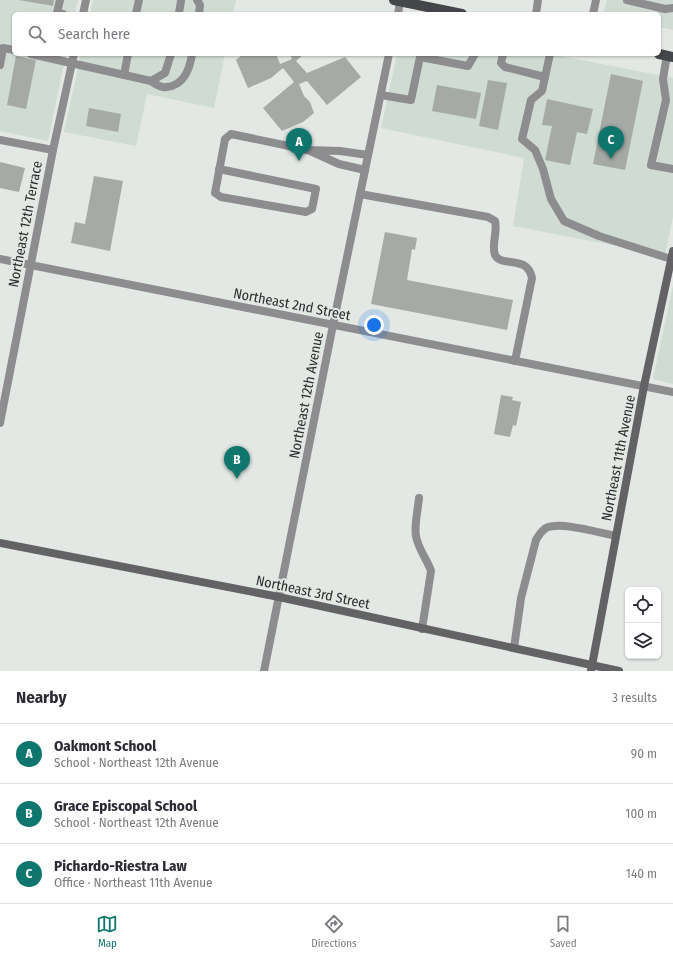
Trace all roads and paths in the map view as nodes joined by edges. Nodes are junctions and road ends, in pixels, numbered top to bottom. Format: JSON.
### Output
{"nodes":[{"id":1,"x":60,"y":0,"type":"edge"},
{"id":2,"x":86,"y":0,"type":"edge"},
{"id":3,"x":139,"y":0,"type":"edge"},
{"id":4,"x":180,"y":0,"type":"edge"},
{"id":5,"x":197,"y":0,"type":"edge"},
{"id":6,"x":538,"y":0,"type":"edge"},
{"id":7,"x":596,"y":0,"type":"edge"},
{"id":8,"x":627,"y":0,"type":"edge"},
{"id":9,"x":402,"y":1,"type":"edge"},
{"id":10,"x":673,"y":8,"type":"edge"},
{"id":11,"x":57,"y":12,"type":"edge"},
{"id":12,"x":83,"y":12,"type":"edge"},
{"id":13,"x":136,"y":12,"type":"edge"},
{"id":14,"x":179,"y":12,"type":"edge"},
{"id":15,"x":199,"y":12,"type":"edge"},
{"id":16,"x":399,"y":12,"type":"edge"},
{"id":17,"x":453,"y":12,"type":"edge"},
{"id":18,"x":536,"y":12,"type":"edge"},
{"id":19,"x":593,"y":12,"type":"edge"},
{"id":20,"x":12,"y":50,"type":"edge"},
{"id":21,"x":666,"y":55,"type":"edge"},
{"id":22,"x":40,"y":56,"type":"edge"},
{"id":23,"x":74,"y":56,"type":"edge"},
{"id":24,"x":128,"y":56,"type":"edge"},
{"id":25,"x":170,"y":56,"type":"edge"},
{"id":26,"x":192,"y":56,"type":"edge"},
{"id":27,"x":389,"y":56,"type":"edge"},
{"id":28,"x":474,"y":56,"type":"edge"},
{"id":29,"x":503,"y":56,"type":"edge"},
{"id":30,"x":550,"y":56,"type":"edge"},
{"id":31,"x":72,"y":63,"type":"junction"},
{"id":32,"x":0,"y":65,"type":"edge"},
{"id":33,"x":124,"y":74,"type":"junction"},
{"id":34,"x":545,"y":77,"type":"junction"},
{"id":35,"x":151,"y":81,"type":"junction"},
{"id":36,"x":381,"y":95,"type":"junction"},
{"id":37,"x":0,"y":140,"type":"edge"},
{"id":38,"x":53,"y":150,"type":"junction"},
{"id":39,"x":308,"y":150,"type":"junction"},
{"id":40,"x":368,"y":155,"type":"junction"},
{"id":41,"x":219,"y":169,"type":"junction"},
{"id":42,"x":673,"y":169,"type":"edge"},
{"id":43,"x":365,"y":170,"type":"junction"},
{"id":44,"x":360,"y":194,"type":"junction"},
{"id":45,"x":672,"y":255,"type":"edge"},
{"id":46,"x":0,"y":260,"type":"edge"},
{"id":47,"x":30,"y":265,"type":"junction"},
{"id":48,"x":333,"y":325,"type":"junction"},
{"id":49,"x":516,"y":361,"type":"junction"},
{"id":50,"x":644,"y":386,"type":"junction"},
{"id":51,"x":673,"y":392,"type":"edge"},
{"id":52,"x":1,"y":418,"type":"edge"},
{"id":53,"x":419,"y":498,"type":"dead end"},
{"id":54,"x":616,"y":536,"type":"junction"},
{"id":55,"x":0,"y":543,"type":"edge"},
{"id":56,"x":279,"y":598,"type":"junction"},
{"id":57,"x":422,"y":629,"type":"junction"},
{"id":58,"x":514,"y":648,"type":"junction"},
{"id":59,"x":592,"y":668,"type":"edge"},
{"id":60,"x":264,"y":671,"type":"edge"},
{"id":61,"x":619,"y":671,"type":"edge"}],
"edges":[{"from":1,"to":11,"type":"street"},
{"from":2,"to":12,"type":"street"},
{"from":3,"to":13,"type":"street"},
{"from":4,"to":14,"type":"street"},
{"from":5,"to":15,"type":"street"},
{"from":6,"to":18,"type":"street"},
{"from":7,"to":19,"type":"street"},
{"from":8,"to":10,"type":"street"},
{"from":9,"to":16,"type":"street"},
{"from":9,"to":17,"type":"main road"},
{"from":20,"to":32,"type":"street"},
{"from":21,"to":42,"type":"street"},
{"from":22,"to":31,"type":"street"},
{"from":23,"to":31,"type":"street","name":"Northeast 12th Terrace"},
{"from":24,"to":33,"type":"street"},
{"from":25,"to":35,"type":"street"},
{"from":26,"to":35,"type":"street"},
{"from":27,"to":36,"type":"street","name":"Northeast 12th Avenue"},
{"from":28,"to":36,"type":"street"},
{"from":29,"to":34,"type":"street"},
{"from":30,"to":34,"type":"street"},
{"from":31,"to":33,"type":"street"},
{"from":31,"to":38,"type":"street","name":"Northeast 12th Terrace"},
{"from":33,"to":35,"type":"street"},
{"from":34,"to":45,"type":"street"},
{"from":36,"to":40,"type":"street","name":"Northeast 12th Avenue"},
{"from":37,"to":38,"type":"street"},
{"from":38,"to":47,"type":"street","name":"Northeast 12th Terrace"},
{"from":39,"to":40,"type":"street"},
{"from":39,"to":41,"type":"street"},
{"from":39,"to":43,"type":"street"},
{"from":40,"to":43,"type":"street","name":"Northeast 12th Avenue"},
{"from":41,"to":41,"type":"street"},
{"from":43,"to":44,"type":"street","name":"Northeast 12th Avenue"},
{"from":44,"to":48,"type":"street","name":"Northeast 12th Avenue"},
{"from":44,"to":49,"type":"street"},
{"from":45,"to":50,"type":"street","name":"Northeast 11th Avenue"},
{"from":46,"to":47,"type":"street","name":"Northeast 2nd Street"},
{"from":47,"to":48,"type":"street","name":"Northeast 2nd Street"},
{"from":47,"to":52,"type":"street","name":"Northeast 12th Terrace"},
{"from":48,"to":49,"type":"street","name":"Northeast 2nd Street"},
{"from":48,"to":56,"type":"street","name":"Northeast 12th Avenue"},
{"from":49,"to":50,"type":"street","name":"Northeast 2nd Street"},
{"from":50,"to":51,"type":"street","name":"Northeast 2nd Street"},
{"from":50,"to":54,"type":"street","name":"Northeast 11th Avenue"},
{"from":53,"to":57,"type":"street"},
{"from":54,"to":58,"type":"street"},
{"from":54,"to":59,"type":"street","name":"Northeast 11th Avenue"},
{"from":55,"to":56,"type":"street","name":"Northeast 3rd Street"},
{"from":56,"to":57,"type":"street","name":"Northeast 3rd Street"},
{"from":56,"to":60,"type":"street","name":"Northeast 12th Avenue"},
{"from":57,"to":58,"type":"street","name":"Northeast 3rd Street"},
{"from":58,"to":59,"type":"street","name":"Northeast 3rd Street"},
{"from":59,"to":61,"type":"street","name":"Northeast 3rd Street"}]}
